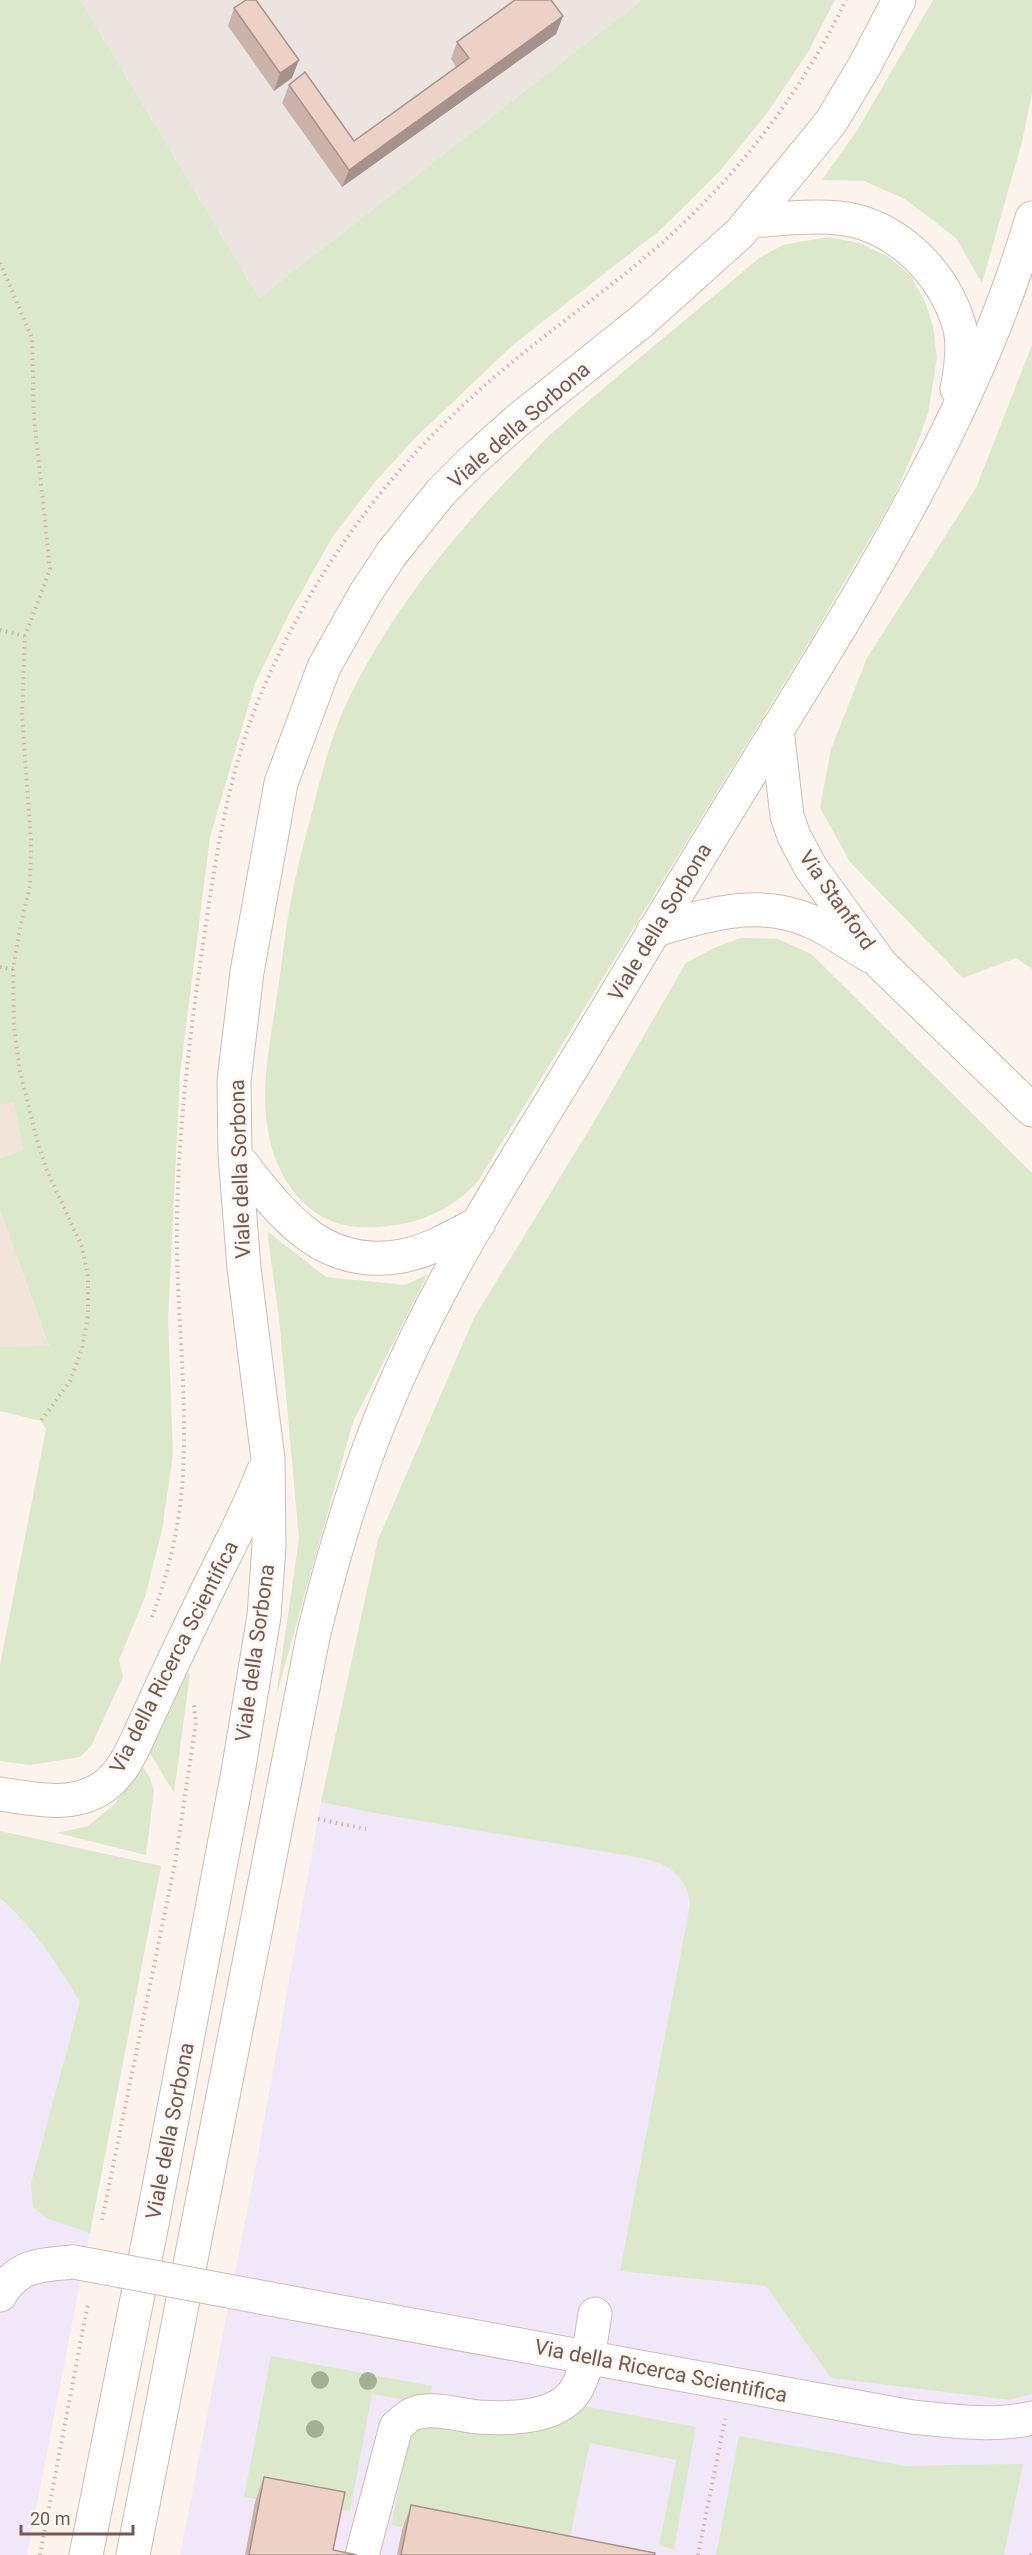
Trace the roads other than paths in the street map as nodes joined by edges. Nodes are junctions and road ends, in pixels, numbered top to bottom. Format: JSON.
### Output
{"nodes":[{"id":1,"x":899,"y":0,"type":"edge"},
{"id":2,"x":1032,"y":218,"type":"edge"},
{"id":3,"x":751,"y":221,"type":"junction"},
{"id":4,"x":947,"y":435,"type":"junction"},
{"id":5,"x":777,"y":729,"type":"junction"},
{"id":6,"x":653,"y":931,"type":"junction"},
{"id":7,"x":881,"y":964,"type":"junction"},
{"id":8,"x":1032,"y":1110,"type":"edge"},
{"id":9,"x":235,"y":1155,"type":"junction"},
{"id":10,"x":479,"y":1224,"type":"junction"},
{"id":11,"x":268,"y":1459,"type":"junction"},
{"id":12,"x":0,"y":1794,"type":"edge"},
{"id":13,"x":187,"y":2283,"type":"junction"},
{"id":14,"x":0,"y":2295,"type":"edge"},
{"id":15,"x":595,"y":2314,"type":"dead end"},
{"id":16,"x":587,"y":2356,"type":"junction"},
{"id":17,"x":1032,"y":2418,"type":"edge"},
{"id":18,"x":86,"y":2555,"type":"edge"},
{"id":19,"x":133,"y":2555,"type":"edge"},
{"id":20,"x":362,"y":2555,"type":"edge"}],
"edges":[{"from":1,"to":3,"type":"street","name":"Viale della Sorbona"},
{"from":2,"to":4,"type":"street","name":"Viale della Sorbona"},
{"from":3,"to":4,"type":"street"},
{"from":3,"to":9,"type":"street","name":"Viale della Sorbona"},
{"from":4,"to":5,"type":"street","name":"Viale della Sorbona"},
{"from":5,"to":6,"type":"street","name":"Viale della Sorbona"},
{"from":5,"to":7,"type":"street","name":"Via Stanford"},
{"from":6,"to":7,"type":"street","name":"Via Stanford"},
{"from":6,"to":10,"type":"street","name":"Viale della Sorbona"},
{"from":7,"to":8,"type":"street","name":"Via Stanford"},
{"from":9,"to":10,"type":"street"},
{"from":9,"to":11,"type":"street","name":"Viale della Sorbona"},
{"from":10,"to":13,"type":"street","name":"Viale della Sorbona"},
{"from":11,"to":12,"type":"street","name":"Via della Ricerca Scientifica"},
{"from":11,"to":18,"type":"street","name":"Viale della Sorbona"},
{"from":13,"to":14,"type":"street","name":"Via della Ricerca Scientifica","bridge":true},
{"from":13,"to":16,"type":"street","name":"Via della Ricerca Scientifica","bridge":true},
{"from":13,"to":19,"type":"street","name":"Viale della Sorbona"},
{"from":15,"to":16,"type":"street"},
{"from":16,"to":17,"type":"street","name":"Via della Ricerca Scientifica"},
{"from":16,"to":20,"type":"street"}]}
